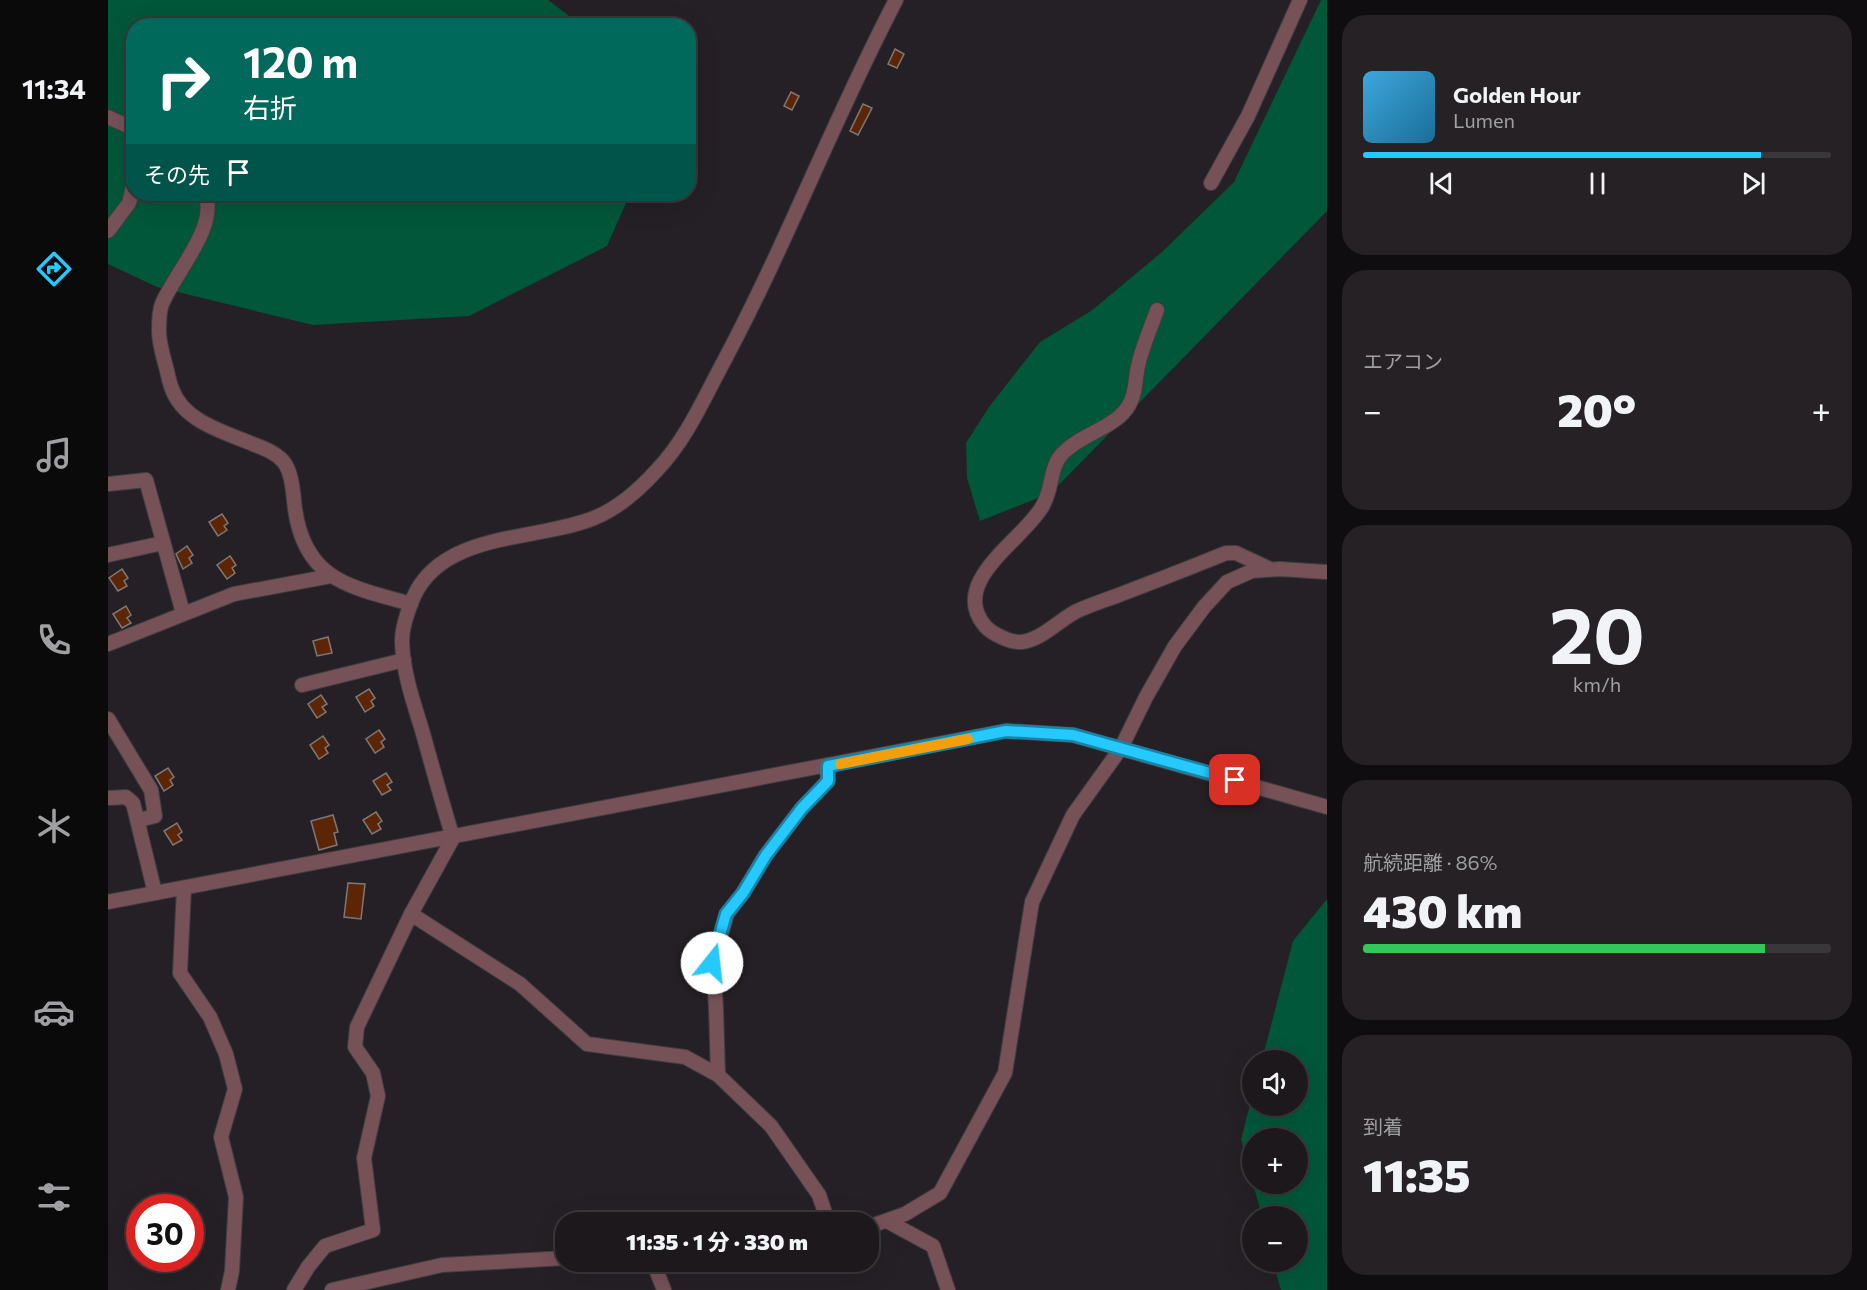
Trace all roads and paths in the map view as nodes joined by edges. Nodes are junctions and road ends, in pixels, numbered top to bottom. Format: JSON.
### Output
{"nodes":[{"id":1,"x":896,"y":0,"type":"edge"},
{"id":2,"x":1300,"y":0,"type":"edge"},
{"id":3,"x":108,"y":117,"type":"edge"},
{"id":4,"x":126,"y":125,"type":"edge"},
{"id":5,"x":1211,"y":183,"type":"dead end"},
{"id":6,"x":130,"y":201,"type":"edge"},
{"id":7,"x":208,"y":201,"type":"edge"},
{"id":8,"x":108,"y":231,"type":"edge"},
{"id":9,"x":1157,"y":310,"type":"dead end"},
{"id":10,"x":108,"y":483,"type":"edge"},
{"id":11,"x":163,"y":543,"type":"junction"},
{"id":12,"x":108,"y":555,"type":"edge"},
{"id":13,"x":1272,"y":570,"type":"junction"},
{"id":14,"x":1327,"y":572,"type":"edge"},
{"id":15,"x":331,"y":576,"type":"junction"},
{"id":16,"x":411,"y":604,"type":"junction"},
{"id":17,"x":183,"y":613,"type":"junction"},
{"id":18,"x":108,"y":644,"type":"edge"},
{"id":19,"x":404,"y":660,"type":"junction"},
{"id":20,"x":302,"y":685,"type":"dead end"},
{"id":21,"x":108,"y":720,"type":"edge"},
{"id":22,"x":1121,"y":748,"type":"junction"},
{"id":23,"x":828,"y":766,"type":"junction"},
{"id":24,"x":108,"y":798,"type":"edge"},
{"id":25,"x":1327,"y":807,"type":"edge"},
{"id":26,"x":139,"y":820,"type":"junction"},
{"id":27,"x":453,"y":838,"type":"junction"},
{"id":28,"x":184,"y":888,"type":"junction"},
{"id":29,"x":155,"y":893,"type":"junction"},
{"id":30,"x":108,"y":903,"type":"edge"},
{"id":31,"x":411,"y":914,"type":"junction"},
{"id":32,"x":718,"y":1075,"type":"junction"},
{"id":33,"x":825,"y":1212,"type":"edge"},
{"id":34,"x":887,"y":1221,"type":"junction"},
{"id":35,"x":879,"y":1224,"type":"edge"},
{"id":36,"x":555,"y":1259,"type":"edge"},
{"id":37,"x":657,"y":1272,"type":"edge"},
{"id":38,"x":348,"y":1288,"type":"edge"},
{"id":39,"x":228,"y":1290,"type":"edge"},
{"id":40,"x":294,"y":1290,"type":"edge"},
{"id":41,"x":332,"y":1290,"type":"edge"},
{"id":42,"x":664,"y":1290,"type":"edge"},
{"id":43,"x":948,"y":1290,"type":"edge"}],
"edges":[{"from":1,"to":16,"type":"street"},
{"from":2,"to":5,"type":"street"},
{"from":3,"to":4,"type":"street"},
{"from":6,"to":8,"type":"street"},
{"from":7,"to":15,"type":"street"},
{"from":9,"to":13,"type":"street"},
{"from":10,"to":11,"type":"street"},
{"from":11,"to":12,"type":"street"},
{"from":11,"to":17,"type":"street"},
{"from":13,"to":14,"type":"street"},
{"from":13,"to":22,"type":"street"},
{"from":15,"to":16,"type":"street"},
{"from":15,"to":17,"type":"street"},
{"from":16,"to":19,"type":"street"},
{"from":17,"to":18,"type":"street"},
{"from":19,"to":20,"type":"street"},
{"from":19,"to":27,"type":"street"},
{"from":21,"to":26,"type":"street"},
{"from":22,"to":23,"type":"street"},
{"from":22,"to":25,"type":"street"},
{"from":22,"to":34,"type":"street"},
{"from":23,"to":27,"type":"street"},
{"from":23,"to":32,"type":"street"},
{"from":24,"to":26,"type":"street"},
{"from":26,"to":29,"type":"street"},
{"from":27,"to":28,"type":"street"},
{"from":27,"to":31,"type":"street"},
{"from":28,"to":29,"type":"street"},
{"from":28,"to":39,"type":"street"},
{"from":29,"to":30,"type":"street"},
{"from":31,"to":32,"type":"street"},
{"from":31,"to":40,"type":"street"},
{"from":32,"to":33,"type":"street"},
{"from":34,"to":35,"type":"street"},
{"from":34,"to":43,"type":"street"},
{"from":36,"to":38,"type":"street"},
{"from":37,"to":42,"type":"street"},
{"from":38,"to":41,"type":"street"}]}
